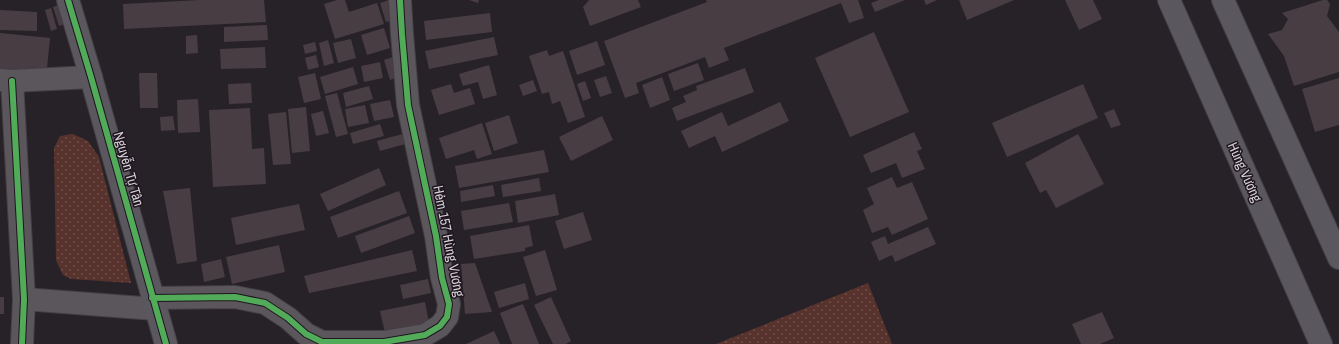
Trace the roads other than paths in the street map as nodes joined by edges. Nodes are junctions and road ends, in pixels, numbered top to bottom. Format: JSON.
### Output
{"nodes":[{"id":1,"x":68,"y":0,"type":"edge"},
{"id":2,"x":400,"y":0,"type":"edge"},
{"id":3,"x":1169,"y":0,"type":"edge"},
{"id":4,"x":1223,"y":0,"type":"edge"},
{"id":5,"x":91,"y":77,"type":"junction"},
{"id":6,"x":6,"y":81,"type":"edge"},
{"id":7,"x":1339,"y":258,"type":"edge"},
{"id":8,"x":24,"y":298,"type":"junction"},
{"id":9,"x":154,"y":303,"type":"junction"},
{"id":10,"x":22,"y":344,"type":"edge"},
{"id":11,"x":166,"y":344,"type":"edge"},
{"id":12,"x":1321,"y":344,"type":"edge"}],
"edges":[{"from":1,"to":5,"type":"main road","name":"Nguyễn Tự Tân"},
{"from":2,"to":9,"type":"street","name":"Hẻm 157 Hùng Vương"},
{"from":3,"to":12,"type":"main road","name":"Hùng Vương"},
{"from":4,"to":7,"type":"main road"},
{"from":5,"to":6,"type":"street"},
{"from":5,"to":9,"type":"main road","name":"Nguyễn Tự Tân"},
{"from":6,"to":8,"type":"street"},
{"from":8,"to":9,"type":"street","name":"Hẻm 157 Hùng Vương"},
{"from":8,"to":10,"type":"street"},
{"from":9,"to":11,"type":"main road","name":"Nguyễn Tự Tân"}]}
